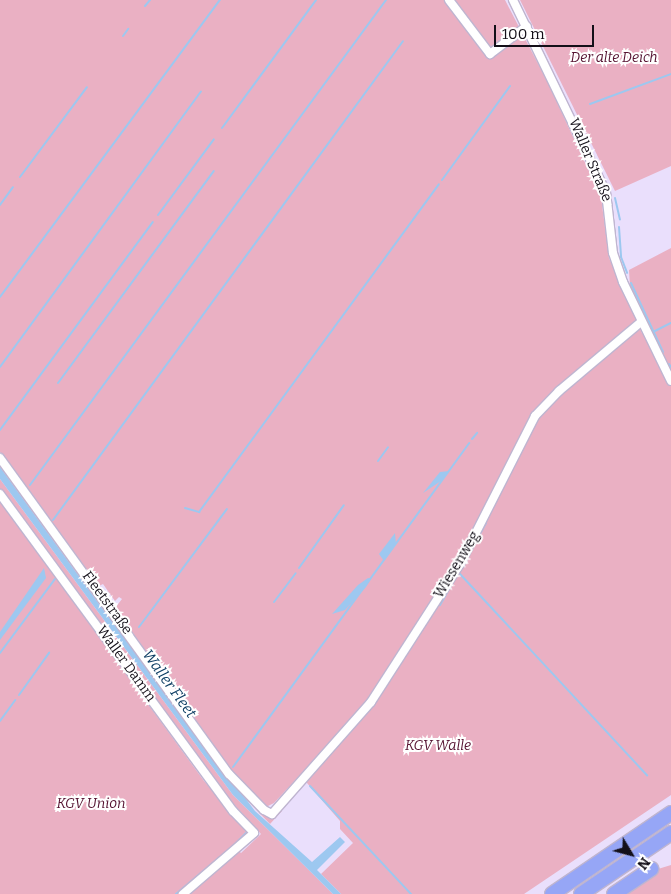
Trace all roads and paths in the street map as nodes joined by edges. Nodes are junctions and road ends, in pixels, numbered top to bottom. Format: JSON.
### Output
{"nodes":[{"id":1,"x":449,"y":0,"type":"edge"},
{"id":2,"x":513,"y":0,"type":"edge"},
{"id":3,"x":527,"y":26,"type":"junction"},
{"id":4,"x":641,"y":322,"type":"junction"},
{"id":5,"x":671,"y":381,"type":"edge"},
{"id":6,"x":0,"y":458,"type":"edge"},
{"id":7,"x":0,"y":494,"type":"edge"},
{"id":8,"x":671,"y":813,"type":"edge"},
{"id":9,"x":272,"y":814,"type":"joint"},
{"id":10,"x":671,"y":833,"type":"edge"},
{"id":11,"x":651,"y":869,"type":"dead end"},
{"id":12,"x":183,"y":894,"type":"edge"},
{"id":13,"x":552,"y":894,"type":"edge"},
{"id":14,"x":581,"y":894,"type":"edge"},
{"id":15,"x":614,"y":894,"type":"edge"}],
"edges":[{"from":1,"to":3,"type":"street"},
{"from":2,"to":3,"type":"street","name":"Waller Straße"},
{"from":3,"to":4,"type":"street","name":"Waller Straße"},
{"from":4,"to":5,"type":"street","name":"Waller Straße"},
{"from":4,"to":9,"type":"street","name":"Wiesenweg"},
{"from":6,"to":9,"type":"street","name":"Fleetstraße"},
{"from":7,"to":12,"type":"street","name":"Waller Damm"},
{"from":8,"to":13,"type":"highway"},
{"from":10,"to":14,"type":"highway"},
{"from":11,"to":15,"type":"highway"}]}
